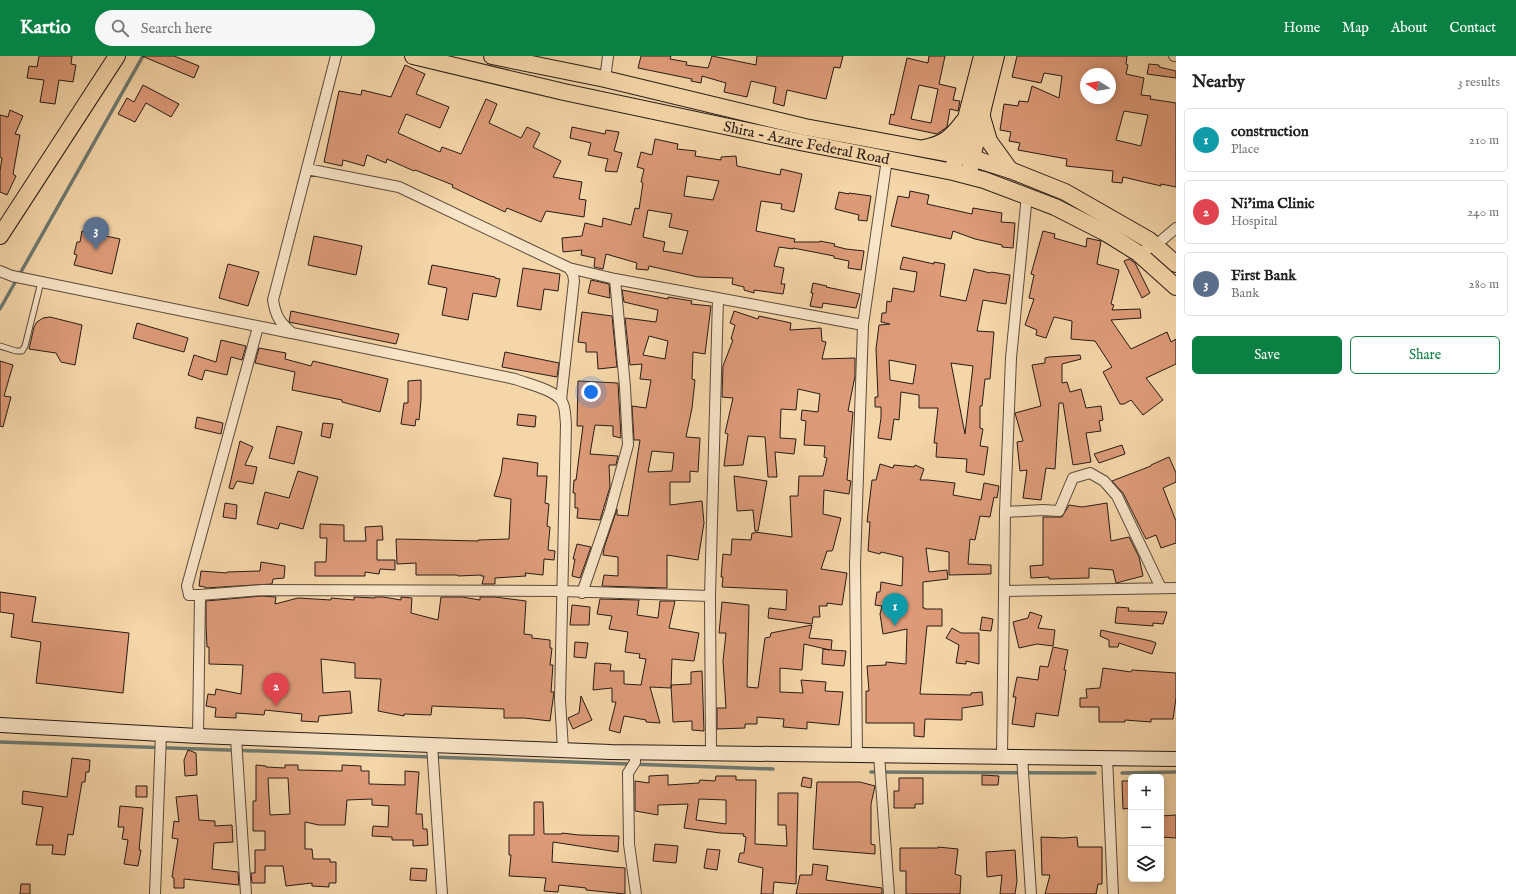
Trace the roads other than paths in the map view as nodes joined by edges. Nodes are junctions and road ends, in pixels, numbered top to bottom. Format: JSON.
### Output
{"nodes":[{"id":1,"x":117,"y":56,"type":"edge"},
{"id":2,"x":336,"y":56,"type":"edge"},
{"id":3,"x":413,"y":56,"type":"edge"},
{"id":4,"x":492,"y":56,"type":"edge"},
{"id":5,"x":608,"y":56,"type":"edge"},
{"id":6,"x":982,"y":56,"type":"edge"},
{"id":7,"x":996,"y":56,"type":"edge"},
{"id":8,"x":514,"y":61,"type":"junction"},
{"id":9,"x":605,"y":79,"type":"junction"},
{"id":10,"x":514,"y":80,"type":"junction"},
{"id":11,"x":974,"y":115,"type":"junction"},
{"id":12,"x":921,"y":148,"type":"junction"},
{"id":13,"x":956,"y":155,"type":"junction"},
{"id":14,"x":972,"y":158,"type":"junction"},
{"id":15,"x":887,"y":159,"type":"junction"},
{"id":16,"x":307,"y":169,"type":"junction"},
{"id":17,"x":1010,"y":170,"type":"junction"},
{"id":18,"x":960,"y":173,"type":"junction"},
{"id":19,"x":1027,"y":195,"type":"junction"},
{"id":20,"x":1176,"y":228,"type":"edge"},
{"id":21,"x":0,"y":236,"type":"edge"},
{"id":22,"x":1156,"y":245,"type":"junction"},
{"id":23,"x":1138,"y":253,"type":"junction"},
{"id":24,"x":1176,"y":264,"type":"edge"},
{"id":25,"x":569,"y":268,"type":"junction"},
{"id":26,"x":0,"y":272,"type":"edge"},
{"id":27,"x":615,"y":279,"type":"junction"},
{"id":28,"x":40,"y":282,"type":"junction"},
{"id":29,"x":1176,"y":287,"type":"edge"},
{"id":30,"x":718,"y":298,"type":"junction"},
{"id":31,"x":863,"y":325,"type":"junction"},
{"id":32,"x":258,"y":327,"type":"junction"},
{"id":33,"x":292,"y":333,"type":"junction"},
{"id":34,"x":0,"y":346,"type":"edge"},
{"id":35,"x":561,"y":400,"type":"junction"},
{"id":36,"x":1005,"y":512,"type":"junction"},
{"id":37,"x":1161,"y":588,"type":"junction"},
{"id":38,"x":1176,"y":588,"type":"edge"},
{"id":39,"x":562,"y":591,"type":"junction"},
{"id":40,"x":1004,"y":591,"type":"junction"},
{"id":41,"x":582,"y":593,"type":"junction"},
{"id":42,"x":200,"y":595,"type":"junction"},
{"id":43,"x":710,"y":596,"type":"junction"},
{"id":44,"x":0,"y":725,"type":"edge"},
{"id":45,"x":198,"y":736,"type":"junction"},
{"id":46,"x":160,"y":744,"type":"junction"},
{"id":47,"x":237,"y":747,"type":"junction"},
{"id":48,"x":563,"y":750,"type":"junction"},
{"id":49,"x":711,"y":753,"type":"junction"},
{"id":50,"x":433,"y":754,"type":"junction"},
{"id":51,"x":856,"y":754,"type":"junction"},
{"id":52,"x":1002,"y":756,"type":"junction"},
{"id":53,"x":635,"y":757,"type":"junction"},
{"id":54,"x":1107,"y":757,"type":"junction"},
{"id":55,"x":1176,"y":759,"type":"edge"},
{"id":56,"x":880,"y":765,"type":"junction"},
{"id":57,"x":1022,"y":767,"type":"junction"},
{"id":58,"x":155,"y":894,"type":"edge"},
{"id":59,"x":246,"y":894,"type":"edge"},
{"id":60,"x":442,"y":894,"type":"edge"},
{"id":61,"x":636,"y":894,"type":"edge"},
{"id":62,"x":889,"y":894,"type":"edge"},
{"id":63,"x":1031,"y":894,"type":"edge"},
{"id":64,"x":1113,"y":894,"type":"edge"}],
"edges":[{"from":1,"to":21,"type":"main road"},
{"from":2,"to":16,"type":"street"},
{"from":3,"to":10,"type":"main road","name":"Shira - Azare Federal Road"},
{"from":4,"to":8,"type":"main road","name":"Shira - Azare Federal Road"},
{"from":5,"to":9,"type":"street"},
{"from":6,"to":11,"type":"main road"},
{"from":7,"to":11,"type":"main road"},
{"from":8,"to":9,"type":"main road","name":"Shira - Azare Federal Road"},
{"from":8,"to":10,"type":"main road"},
{"from":9,"to":12,"type":"main road","name":"Shira - Azare Federal Road"},
{"from":10,"to":15,"type":"main road","name":"Shira - Azare Federal Road"},
{"from":11,"to":12,"type":"main road"},
{"from":11,"to":13,"type":"main road"},
{"from":11,"to":14,"type":"main road"},
{"from":11,"to":17,"type":"main road"},
{"from":12,"to":13,"type":"main road","name":"Shira - Azare Federal Road"},
{"from":13,"to":14,"type":"main road","name":"Shira - Azare Federal Road"},
{"from":13,"to":18,"type":"main road"},
{"from":14,"to":17,"type":"main road","name":"Shira - Azare Federal Road"},
{"from":14,"to":18,"type":"main road"},
{"from":15,"to":18,"type":"main road","name":"Shira - Azare Federal Road"},
{"from":15,"to":31,"type":"street"},
{"from":16,"to":25,"type":"street"},
{"from":16,"to":33,"type":"street"},
{"from":17,"to":22,"type":"main road","name":"Shira - Azare Federal Road"},
{"from":18,"to":19,"type":"main road","name":"Shira - Azare Federal Road"},
{"from":19,"to":23,"type":"main road","name":"Shira - Azare Federal Road"},
{"from":19,"to":36,"type":"street"},
{"from":20,"to":22,"type":"street"},
{"from":22,"to":23,"type":"street"},
{"from":22,"to":24,"type":"main road","name":"Shira - Azare Federal Road"},
{"from":23,"to":29,"type":"main road","name":"Shira - Azare Federal Road"},
{"from":25,"to":27,"type":"street"},
{"from":25,"to":35,"type":"street"},
{"from":26,"to":28,"type":"street"},
{"from":27,"to":30,"type":"street"},
{"from":27,"to":41,"type":"street"},
{"from":28,"to":32,"type":"street"},
{"from":28,"to":34,"type":"lane"},
{"from":30,"to":31,"type":"street"},
{"from":30,"to":43,"type":"street"},
{"from":31,"to":51,"type":"street"},
{"from":32,"to":33,"type":"street"},
{"from":32,"to":42,"type":"street"},
{"from":33,"to":35,"type":"street"},
{"from":35,"to":39,"type":"street"},
{"from":36,"to":37,"type":"street"},
{"from":36,"to":40,"type":"street"},
{"from":37,"to":38,"type":"street"},
{"from":37,"to":40,"type":"street"},
{"from":39,"to":41,"type":"street"},
{"from":39,"to":42,"type":"street"},
{"from":39,"to":48,"type":"street"},
{"from":40,"to":52,"type":"street"},
{"from":41,"to":43,"type":"street"},
{"from":42,"to":45,"type":"street"},
{"from":43,"to":49,"type":"street"},
{"from":44,"to":46,"type":"street"},
{"from":45,"to":46,"type":"street"},
{"from":45,"to":47,"type":"street"},
{"from":46,"to":58,"type":"street"},
{"from":47,"to":50,"type":"street"},
{"from":47,"to":59,"type":"street"},
{"from":48,"to":50,"type":"street"},
{"from":48,"to":53,"type":"street"},
{"from":49,"to":51,"type":"street"},
{"from":49,"to":53,"type":"street"},
{"from":50,"to":60,"type":"street"},
{"from":51,"to":56,"type":"street"},
{"from":52,"to":56,"type":"street"},
{"from":52,"to":57,"type":"street"},
{"from":53,"to":61,"type":"street"},
{"from":54,"to":55,"type":"street"},
{"from":54,"to":57,"type":"street"},
{"from":54,"to":64,"type":"street"},
{"from":56,"to":62,"type":"street"},
{"from":57,"to":63,"type":"street"}]}
